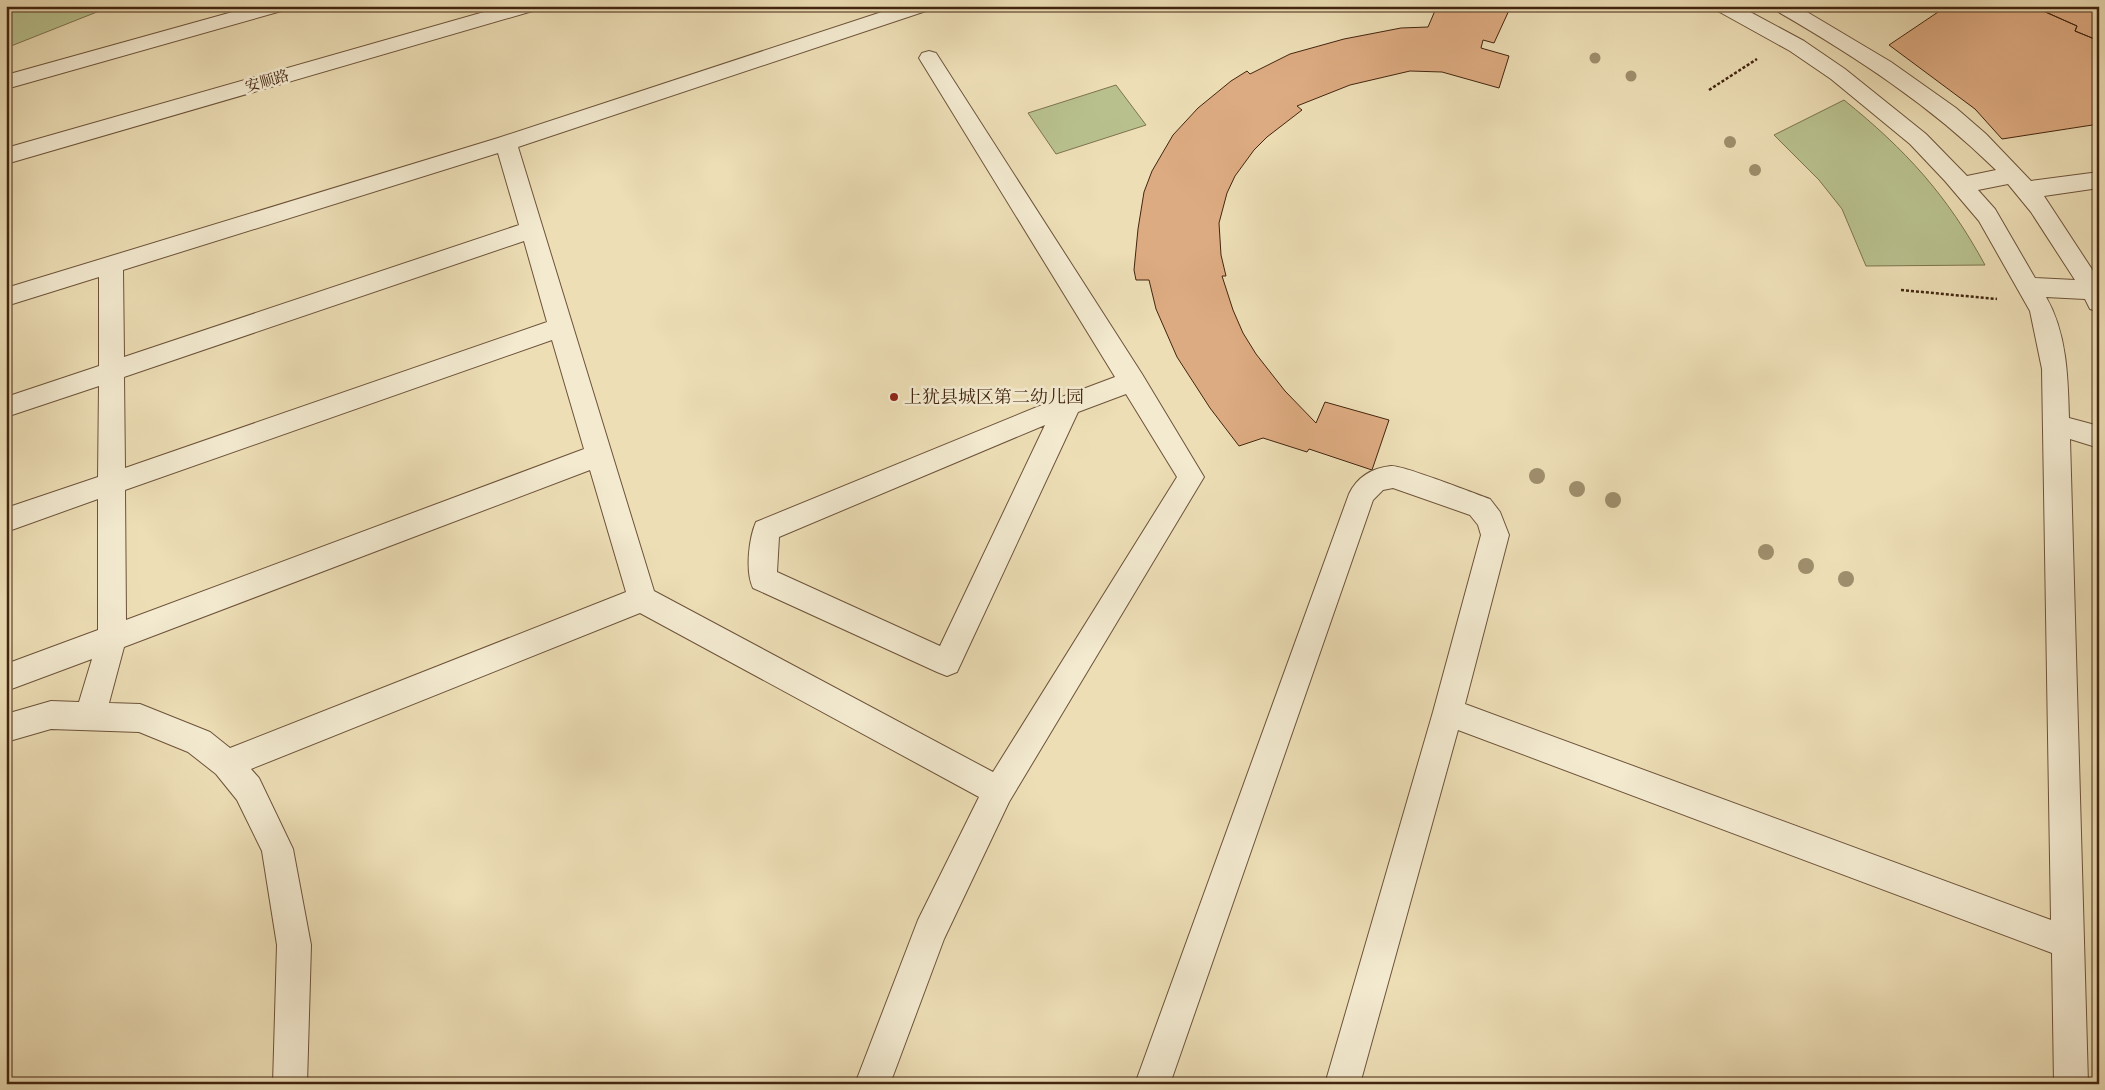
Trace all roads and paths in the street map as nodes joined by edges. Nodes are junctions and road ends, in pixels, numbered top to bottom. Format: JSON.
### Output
{"nodes":[{"id":1,"x":278,"y":6,"type":"edge"},
{"id":2,"x":528,"y":6,"type":"edge"},
{"id":3,"x":922,"y":6,"type":"edge"},
{"id":4,"x":1723,"y":6,"type":"edge"},
{"id":5,"x":1782,"y":6,"type":"edge"},
{"id":6,"x":1786,"y":40,"type":"junction"},
{"id":7,"x":929,"y":58,"type":"dead end"},
{"id":8,"x":6,"y":82,"type":"edge"},
{"id":9,"x":1709,"y":90,"type":"dead end"},
{"id":10,"x":506,"y":143,"type":"junction"},
{"id":11,"x":6,"y":156,"type":"edge"},
{"id":12,"x":2099,"y":180,"type":"edge"},
{"id":13,"x":2019,"y":182,"type":"junction"},
{"id":14,"x":1962,"y":185,"type":"junction"},
{"id":15,"x":533,"y":229,"type":"junction"},
{"id":16,"x":112,"y":264,"type":"junction"},
{"id":17,"x":1901,"y":290,"type":"dead end"},
{"id":18,"x":2033,"y":295,"type":"junction"},
{"id":19,"x":2096,"y":296,"type":"edge"},
{"id":20,"x":6,"y":297,"type":"edge"},
{"id":21,"x":561,"y":327,"type":"junction"},
{"id":22,"x":110,"y":372,"type":"junction"},
{"id":23,"x":1133,"y":381,"type":"junction"},
{"id":24,"x":1068,"y":405,"type":"junction"},
{"id":25,"x":6,"y":407,"type":"edge"},
{"id":26,"x":2057,"y":425,"type":"junction"},
{"id":27,"x":2099,"y":437,"type":"edge"},
{"id":28,"x":599,"y":455,"type":"junction"},
{"id":29,"x":111,"y":484,"type":"junction"},
{"id":30,"x":6,"y":520,"type":"edge"},
{"id":31,"x":642,"y":599,"type":"junction"},
{"id":32,"x":112,"y":638,"type":"junction"},
{"id":33,"x":6,"y":678,"type":"edge"},
{"id":34,"x":1448,"y":712,"type":"junction"},
{"id":35,"x":90,"y":716,"type":"junction"},
{"id":36,"x":6,"y":728,"type":"edge"},
{"id":37,"x":228,"y":764,"type":"junction"},
{"id":38,"x":998,"y":791,"type":"junction"},
{"id":39,"x":2068,"y":943,"type":"junction"},
{"id":40,"x":290,"y":1084,"type":"edge"},
{"id":41,"x":872,"y":1084,"type":"edge"},
{"id":42,"x":1152,"y":1084,"type":"edge"},
{"id":43,"x":1342,"y":1084,"type":"edge"},
{"id":44,"x":2071,"y":1084,"type":"edge"}],
"edges":[{"from":1,"to":8,"type":"street"},
{"from":2,"to":11,"type":"street","name":"安顺路"},
{"from":3,"to":10,"type":"street"},
{"from":4,"to":6,"type":"street"},
{"from":5,"to":13,"type":"street"},
{"from":6,"to":9,"type":"path"},
{"from":6,"to":14,"type":"street"},
{"from":7,"to":23,"type":"street"},
{"from":10,"to":15,"type":"street"},
{"from":10,"to":16,"type":"street"},
{"from":12,"to":13,"type":"street"},
{"from":13,"to":14,"type":"street"},
{"from":13,"to":19,"type":"street"},
{"from":14,"to":18,"type":"street"},
{"from":15,"to":21,"type":"street"},
{"from":15,"to":22,"type":"street"},
{"from":16,"to":20,"type":"street"},
{"from":16,"to":22,"type":"street"},
{"from":17,"to":18,"type":"path"},
{"from":18,"to":19,"type":"street"},
{"from":18,"to":26,"type":"street"},
{"from":21,"to":28,"type":"street"},
{"from":21,"to":29,"type":"street"},
{"from":22,"to":25,"type":"street"},
{"from":22,"to":29,"type":"street"},
{"from":23,"to":24,"type":"street"},
{"from":23,"to":38,"type":"street"},
{"from":24,"to":24,"type":"street"},
{"from":26,"to":27,"type":"street"},
{"from":26,"to":39,"type":"street"},
{"from":28,"to":31,"type":"street"},
{"from":28,"to":32,"type":"street"},
{"from":29,"to":30,"type":"street"},
{"from":29,"to":32,"type":"street"},
{"from":31,"to":37,"type":"street"},
{"from":31,"to":38,"type":"street"},
{"from":32,"to":33,"type":"street"},
{"from":32,"to":35,"type":"street"},
{"from":34,"to":39,"type":"street"},
{"from":34,"to":42,"type":"street"},
{"from":34,"to":43,"type":"street"},
{"from":35,"to":36,"type":"street"},
{"from":35,"to":37,"type":"street"},
{"from":37,"to":40,"type":"street"},
{"from":38,"to":41,"type":"street"},
{"from":39,"to":44,"type":"street"}]}
